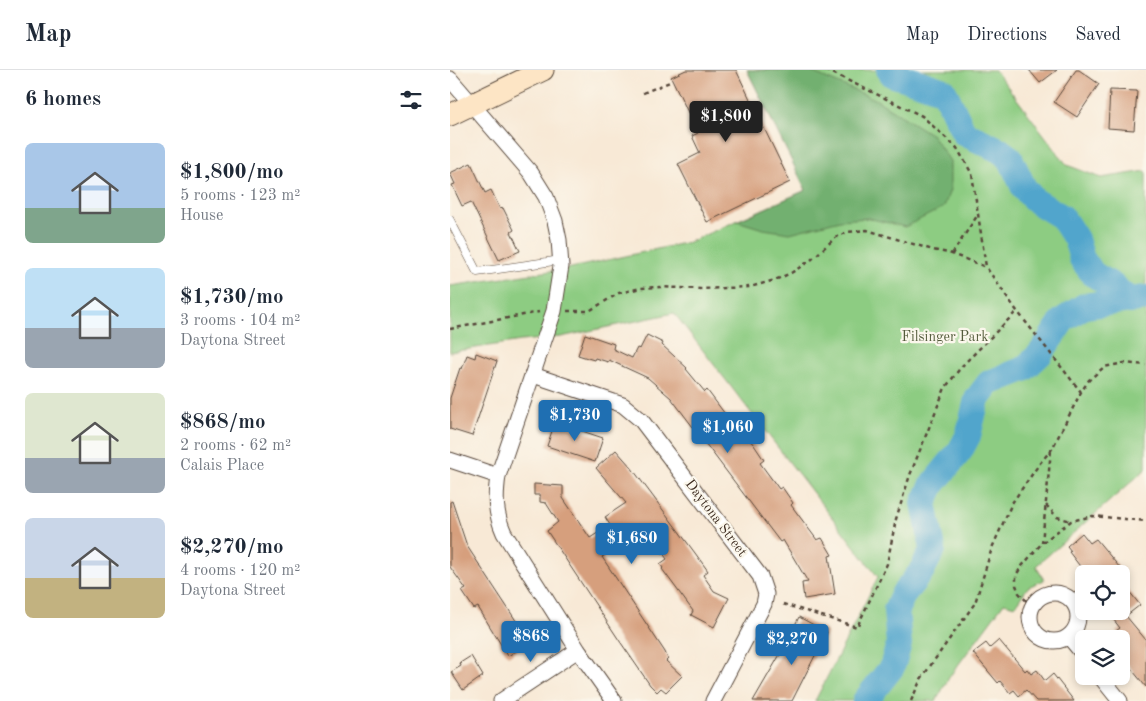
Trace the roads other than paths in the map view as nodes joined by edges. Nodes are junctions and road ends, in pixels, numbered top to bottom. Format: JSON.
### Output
{"nodes":[{"id":1,"x":543,"y":70,"type":"edge"},
{"id":2,"x":450,"y":79,"type":"edge"},
{"id":3,"x":472,"y":104,"type":"junction"},
{"id":4,"x":450,"y":115,"type":"edge"},
{"id":5,"x":450,"y":220,"type":"edge"},
{"id":6,"x":560,"y":260,"type":"junction"},
{"id":7,"x":533,"y":375,"type":"junction"},
{"id":8,"x":450,"y":460,"type":"edge"},
{"id":9,"x":498,"y":476,"type":"junction"},
{"id":10,"x":1069,"y":637,"type":"junction"},
{"id":11,"x":1075,"y":645,"type":"edge"},
{"id":12,"x":578,"y":650,"type":"junction"},
{"id":13,"x":1107,"y":685,"type":"edge"},
{"id":14,"x":501,"y":701,"type":"edge"},
{"id":15,"x":614,"y":701,"type":"edge"},
{"id":16,"x":714,"y":701,"type":"edge"},
{"id":17,"x":1120,"y":701,"type":"edge"}],
"edges":[{"from":1,"to":3,"type":"main road"},
{"from":2,"to":3,"type":"street"},
{"from":3,"to":4,"type":"main road"},
{"from":3,"to":6,"type":"street"},
{"from":5,"to":6,"type":"lane"},
{"from":6,"to":7,"type":"street"},
{"from":7,"to":9,"type":"street"},
{"from":7,"to":16,"type":"street","name":"Daytona Street"},
{"from":8,"to":9,"type":"street"},
{"from":9,"to":12,"type":"street"},
{"from":10,"to":10,"type":"street"},
{"from":10,"to":11,"type":"street"},
{"from":12,"to":14,"type":"street"},
{"from":12,"to":15,"type":"street"},
{"from":13,"to":17,"type":"street"}]}
